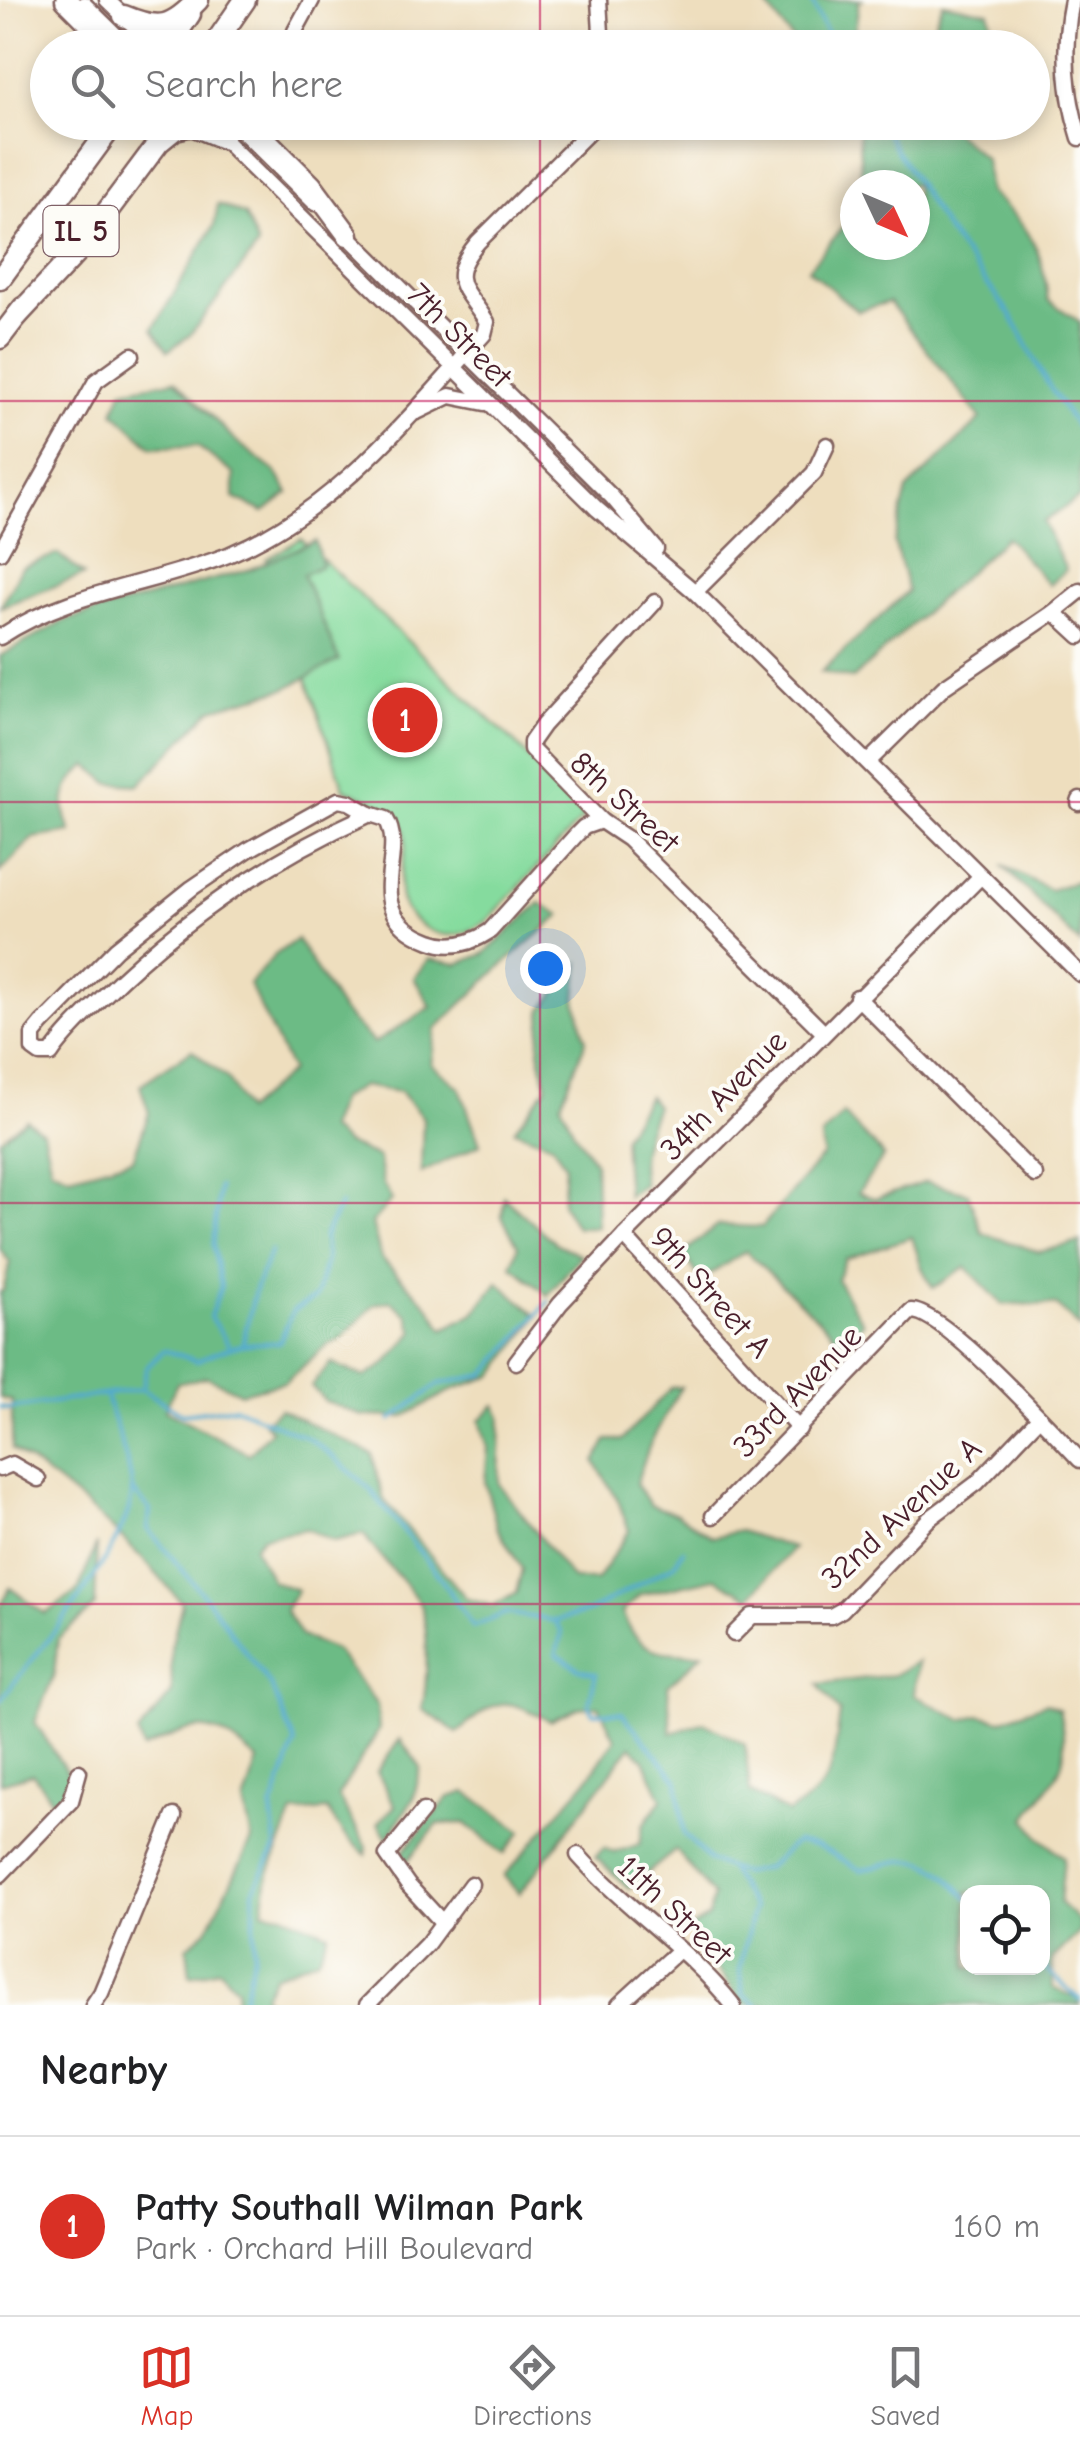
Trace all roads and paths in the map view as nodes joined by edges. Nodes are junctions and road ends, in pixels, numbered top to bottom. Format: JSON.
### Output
{"nodes":[{"id":1,"x":66,"y":0,"type":"edge"},
{"id":2,"x":80,"y":0,"type":"edge"},
{"id":3,"x":107,"y":0,"type":"edge"},
{"id":4,"x":199,"y":0,"type":"edge"},
{"id":5,"x":244,"y":0,"type":"edge"},
{"id":6,"x":312,"y":0,"type":"edge"},
{"id":7,"x":599,"y":0,"type":"edge"},
{"id":8,"x":1072,"y":0,"type":"edge"},
{"id":9,"x":124,"y":16,"type":"junction"},
{"id":10,"x":96,"y":30,"type":"edge"},
{"id":11,"x":111,"y":30,"type":"edge"},
{"id":12,"x":138,"y":30,"type":"edge"},
{"id":13,"x":179,"y":30,"type":"edge"},
{"id":14,"x":225,"y":30,"type":"edge"},
{"id":15,"x":296,"y":30,"type":"edge"},
{"id":16,"x":601,"y":30,"type":"edge"},
{"id":17,"x":1080,"y":138,"type":"edge"},
{"id":18,"x":102,"y":140,"type":"edge"},
{"id":19,"x":147,"y":140,"type":"edge"},
{"id":20,"x":162,"y":140,"type":"edge"},
{"id":21,"x":237,"y":140,"type":"edge"},
{"id":22,"x":239,"y":140,"type":"edge"},
{"id":23,"x":266,"y":140,"type":"edge"},
{"id":24,"x":581,"y":140,"type":"edge"},
{"id":25,"x":348,"y":235,"type":"junction"},
{"id":26,"x":0,"y":279,"type":"edge"},
{"id":27,"x":18,"y":316,"type":"junction"},
{"id":28,"x":0,"y":338,"type":"edge"},
{"id":29,"x":467,"y":353,"type":"junction"},
{"id":30,"x":132,"y":356,"type":"dead end"},
{"id":31,"x":454,"y":368,"type":"junction"},
{"id":32,"x":491,"y":404,"type":"junction"},
{"id":33,"x":412,"y":414,"type":"junction"},
{"id":34,"x":826,"y":445,"type":"dead end"},
{"id":35,"x":0,"y":552,"type":"edge"},
{"id":36,"x":682,"y":580,"type":"junction"},
{"id":37,"x":1080,"y":591,"type":"edge"},
{"id":38,"x":695,"y":592,"type":"junction"},
{"id":39,"x":655,"y":602,"type":"dead end"},
{"id":40,"x":1054,"y":612,"type":"junction"},
{"id":41,"x":1080,"y":636,"type":"edge"},
{"id":42,"x":0,"y":637,"type":"edge"},
{"id":43,"x":868,"y":762,"type":"junction"},
{"id":44,"x":370,"y":814,"type":"junction"},
{"id":45,"x":601,"y":821,"type":"junction"},
{"id":46,"x":981,"y":876,"type":"junction"},
{"id":47,"x":192,"y":888,"type":"junction"},
{"id":48,"x":198,"y":914,"type":"junction"},
{"id":49,"x":1080,"y":974,"type":"edge"},
{"id":50,"x":857,"y":998,"type":"junction"},
{"id":51,"x":824,"y":1032,"type":"junction"},
{"id":52,"x":1035,"y":1175,"type":"dead end"},
{"id":53,"x":624,"y":1236,"type":"junction"},
{"id":54,"x":516,"y":1362,"type":"dead end"},
{"id":55,"x":1039,"y":1418,"type":"junction"},
{"id":56,"x":799,"y":1429,"type":"junction"},
{"id":57,"x":1080,"y":1460,"type":"edge"},
{"id":58,"x":6,"y":1466,"type":"edge"},
{"id":59,"x":38,"y":1479,"type":"dead end"},
{"id":60,"x":712,"y":1516,"type":"dead end"},
{"id":61,"x":734,"y":1634,"type":"dead end"},
{"id":62,"x":79,"y":1772,"type":"dead end"},
{"id":63,"x":423,"y":1811,"type":"dead end"},
{"id":64,"x":174,"y":1816,"type":"dead end"},
{"id":65,"x":578,"y":1855,"type":"dead end"},
{"id":66,"x":0,"y":1874,"type":"edge"},
{"id":67,"x":471,"y":1884,"type":"dead end"},
{"id":68,"x":443,"y":1923,"type":"junction"},
{"id":69,"x":678,"y":1950,"type":"junction"},
{"id":70,"x":93,"y":2005,"type":"edge"},
{"id":71,"x":366,"y":2005,"type":"edge"},
{"id":72,"x":619,"y":2005,"type":"edge"},
{"id":73,"x":732,"y":2005,"type":"edge"}],
"edges":[{"from":1,"to":10,"type":"highway"},
{"from":2,"to":11,"type":"street"},
{"from":3,"to":9,"type":"street"},
{"from":4,"to":9,"type":"highway"},
{"from":4,"to":13,"type":"highway"},
{"from":5,"to":14,"type":"highway"},
{"from":6,"to":15,"type":"street"},
{"from":7,"to":16,"type":"street"},
{"from":8,"to":17,"type":"street"},
{"from":9,"to":12,"type":"street"},
{"from":18,"to":26,"type":"highway","number":"IL 5"},
{"from":19,"to":27,"type":"highway","number":"IL 5"},
{"from":20,"to":27,"type":"highway"},
{"from":21,"to":31,"type":"street","name":"7th Street"},
{"from":22,"to":25,"type":"street","name":"7th Street"},
{"from":23,"to":25,"type":"highway"},
{"from":24,"to":29,"type":"street"},
{"from":25,"to":29,"type":"street","name":"7th Street"},
{"from":27,"to":28,"type":"highway","number":"IL 5"},
{"from":29,"to":31,"type":"street"},
{"from":29,"to":36,"type":"street","name":"7th Street"},
{"from":30,"to":35,"type":"street"},
{"from":31,"to":32,"type":"street","name":"7th Street"},
{"from":31,"to":33,"type":"street"},
{"from":32,"to":33,"type":"street"},
{"from":32,"to":36,"type":"street","name":"7th Street"},
{"from":33,"to":42,"type":"street"},
{"from":34,"to":38,"type":"street"},
{"from":36,"to":38,"type":"street","name":"7th Street"},
{"from":37,"to":40,"type":"street"},
{"from":38,"to":43,"type":"street","name":"7th Street"},
{"from":39,"to":45,"type":"street","name":"8th Street"},
{"from":40,"to":41,"type":"street"},
{"from":40,"to":43,"type":"street"},
{"from":43,"to":46,"type":"street","name":"7th Street"},
{"from":44,"to":45,"type":"street"},
{"from":44,"to":47,"type":"street"},
{"from":44,"to":48,"type":"street"},
{"from":45,"to":51,"type":"street","name":"8th Street"},
{"from":46,"to":49,"type":"street","name":"7th Street"},
{"from":46,"to":50,"type":"street","name":"34th Avenue"},
{"from":47,"to":48,"type":"street"},
{"from":47,"to":48,"type":"street"},
{"from":50,"to":51,"type":"street","name":"34th Avenue"},
{"from":50,"to":52,"type":"street"},
{"from":51,"to":53,"type":"street","name":"34th Avenue"},
{"from":53,"to":54,"type":"street","name":"34th Avenue"},
{"from":53,"to":56,"type":"street","name":"9th Street A"},
{"from":55,"to":56,"type":"street","name":"33rd Avenue"},
{"from":55,"to":57,"type":"street"},
{"from":55,"to":61,"type":"street","name":"32nd Avenue A"},
{"from":56,"to":60,"type":"street","name":"33rd Avenue"},
{"from":58,"to":59,"type":"street"},
{"from":62,"to":66,"type":"street"},
{"from":63,"to":68,"type":"street"},
{"from":64,"to":70,"type":"street"},
{"from":65,"to":69,"type":"street","name":"11th Street"},
{"from":67,"to":68,"type":"street"},
{"from":68,"to":71,"type":"street"},
{"from":69,"to":72,"type":"street"},
{"from":69,"to":73,"type":"street","name":"11th Street"}]}
